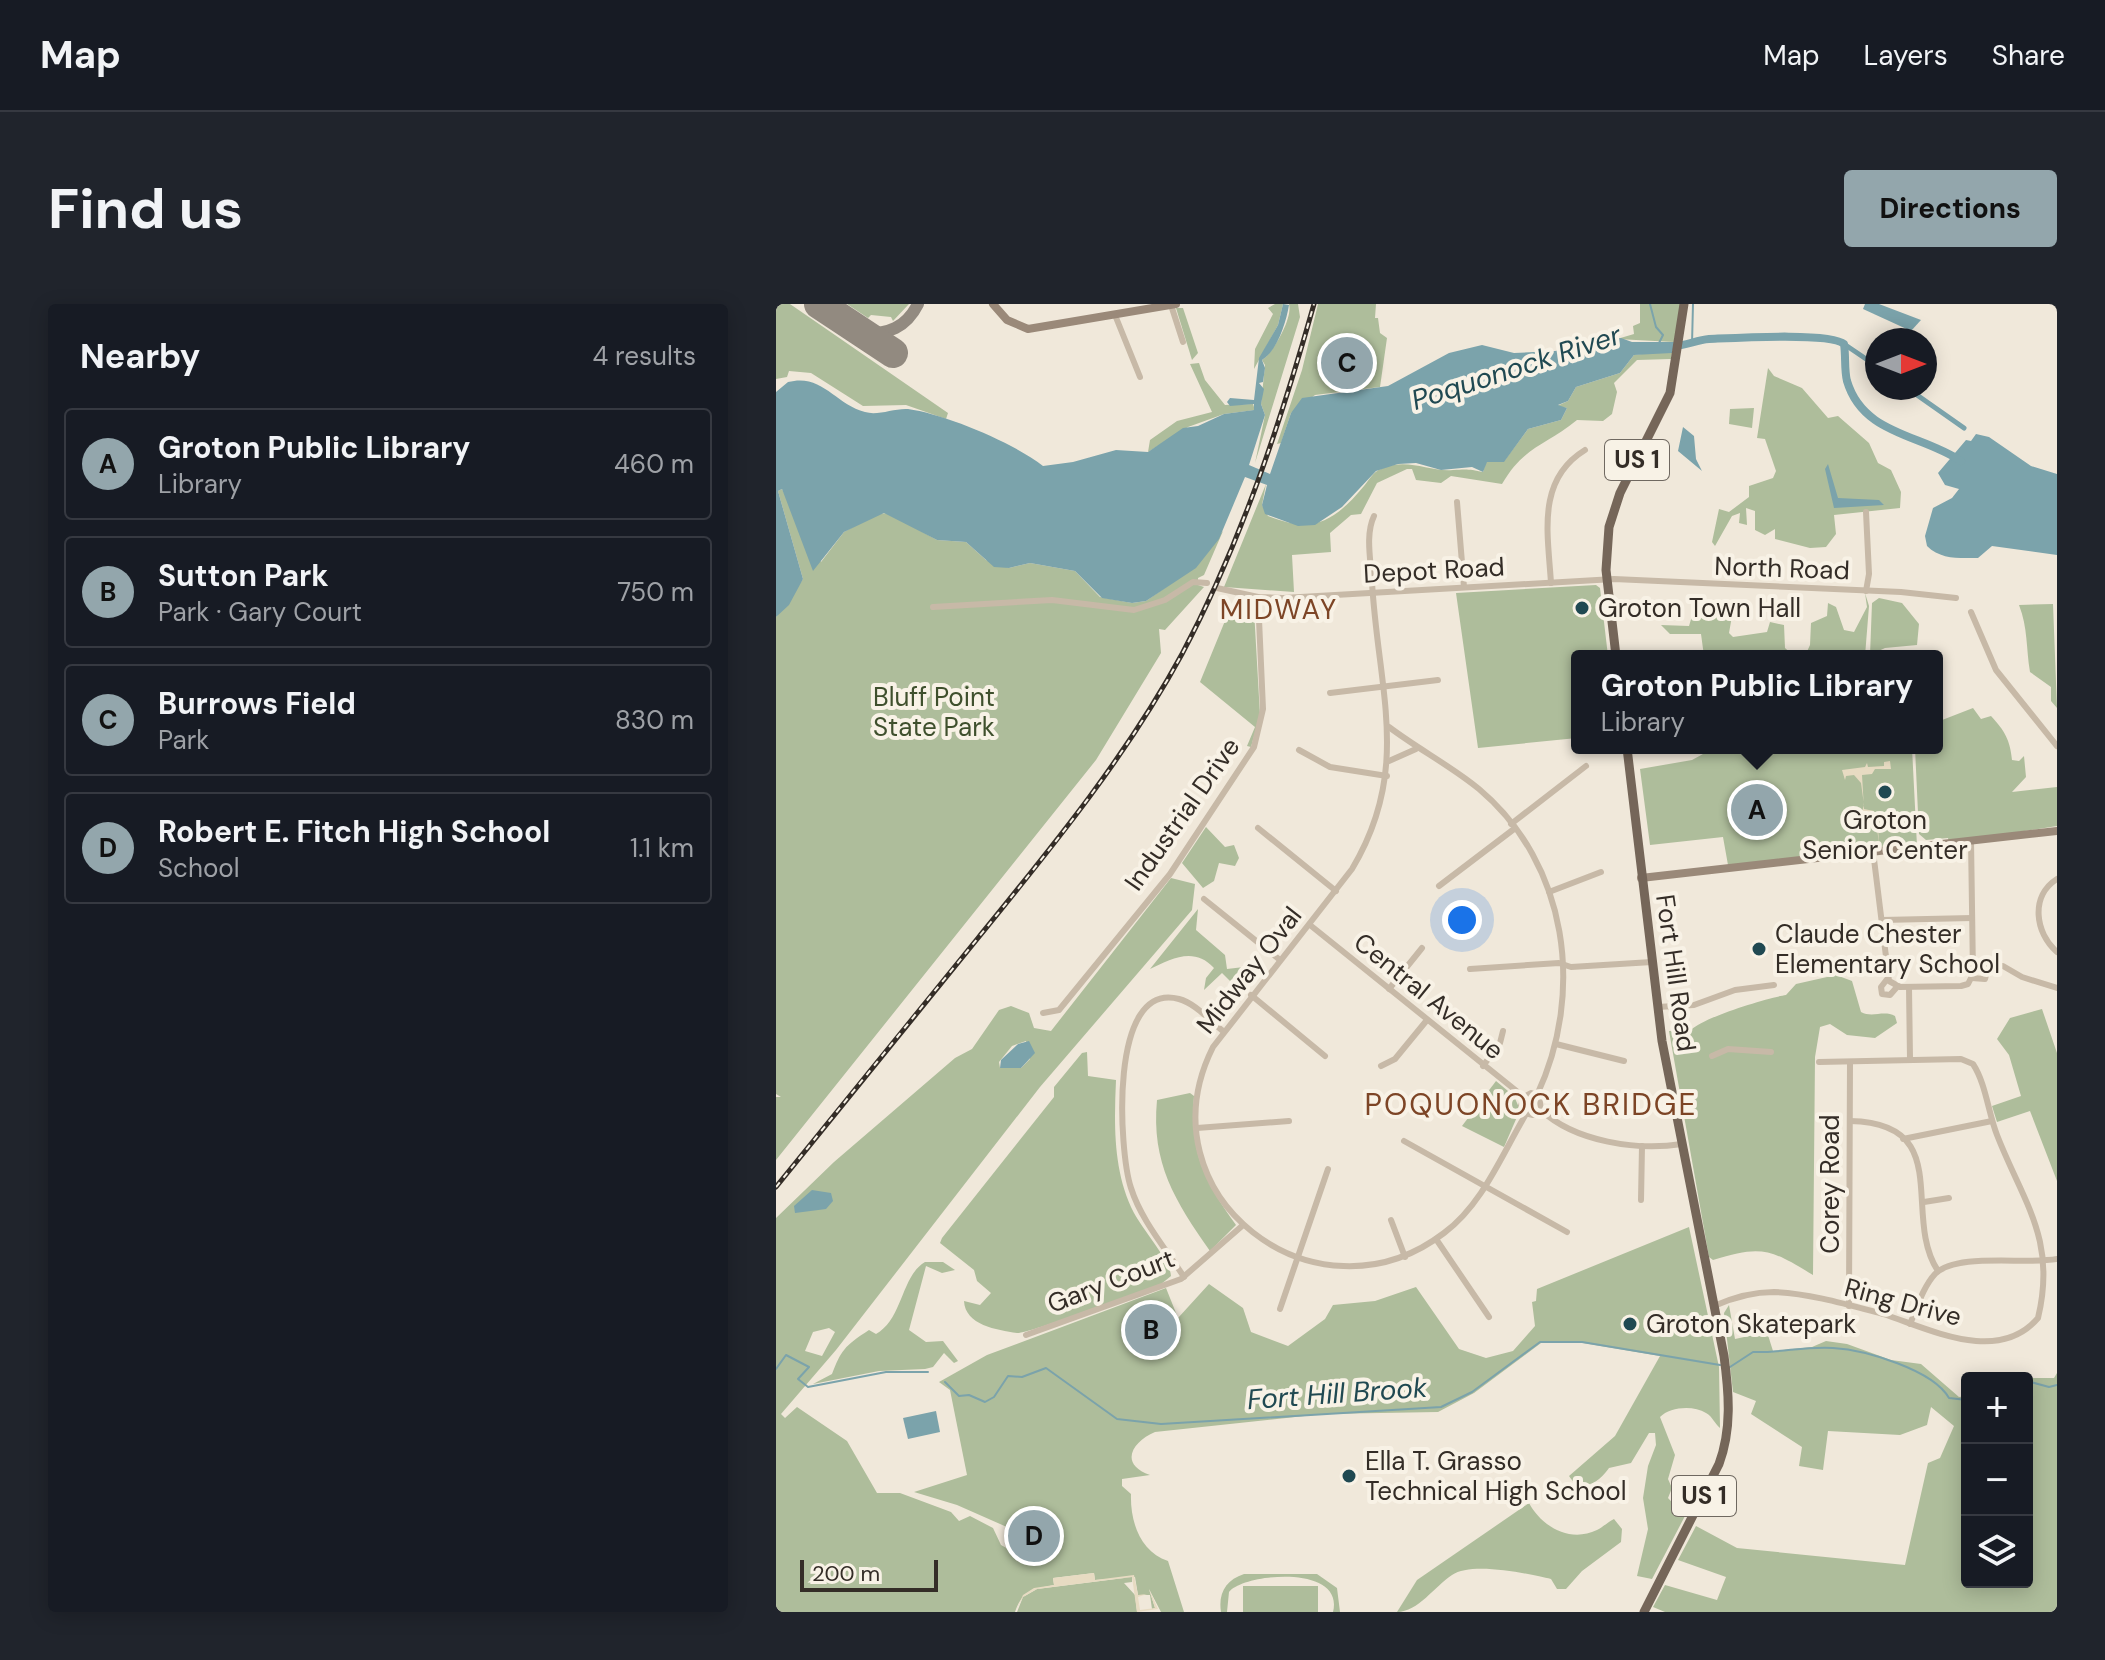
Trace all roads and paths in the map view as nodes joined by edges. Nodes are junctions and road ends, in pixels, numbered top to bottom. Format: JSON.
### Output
{"nodes":[{"id":1,"x":993,"y":304,"type":"edge"},
{"id":2,"x":1174,"y":304,"type":"edge"},
{"id":3,"x":1684,"y":304,"type":"edge"},
{"id":4,"x":1115,"y":315,"type":"junction"},
{"id":5,"x":1183,"y":342,"type":"dead end"},
{"id":6,"x":1140,"y":377,"type":"dead end"},
{"id":7,"x":1585,"y":450,"type":"dead end"},
{"id":8,"x":1457,"y":502,"type":"dead end"},
{"id":9,"x":1866,"y":512,"type":"dead end"},
{"id":10,"x":1374,"y":516,"type":"dead end"},
{"id":11,"x":1607,"y":580,"type":"junction"},
{"id":12,"x":1207,"y":583,"type":"dead end"},
{"id":13,"x":1551,"y":583,"type":"junction"},
{"id":14,"x":1464,"y":587,"type":"junction"},
{"id":15,"x":1217,"y":588,"type":"dead end"},
{"id":16,"x":1866,"y":591,"type":"junction"},
{"id":17,"x":1373,"y":594,"type":"junction"},
{"id":18,"x":1258,"y":597,"type":"junction"},
{"id":19,"x":1956,"y":598,"type":"dead end"},
{"id":20,"x":933,"y":607,"type":"dead end"},
{"id":21,"x":1971,"y":612,"type":"dead end"},
{"id":22,"x":1615,"y":650,"type":"edge"},
{"id":23,"x":1438,"y":680,"type":"dead end"},
{"id":24,"x":1383,"y":687,"type":"junction"},
{"id":25,"x":1330,"y":693,"type":"dead end"},
{"id":26,"x":1389,"y":727,"type":"junction"},
{"id":27,"x":2057,"y":746,"type":"edge"},
{"id":28,"x":1416,"y":749,"type":"junction"},
{"id":29,"x":1299,"y":750,"type":"dead end"},
{"id":30,"x":1628,"y":754,"type":"edge"},
{"id":31,"x":1389,"y":761,"type":"junction"},
{"id":32,"x":1586,"y":766,"type":"dead end"},
{"id":33,"x":1387,"y":776,"type":"junction"},
{"id":34,"x":1512,"y":826,"type":"junction"},
{"id":35,"x":1258,"y":828,"type":"dead end"},
{"id":36,"x":2057,"y":831,"type":"edge"},
{"id":37,"x":1971,"y":840,"type":"junction"},
{"id":38,"x":1873,"y":851,"type":"junction"},
{"id":39,"x":1601,"y":872,"type":"dead end"},
{"id":40,"x":1641,"y":878,"type":"junction"},
{"id":41,"x":2057,"y":879,"type":"edge"},
{"id":42,"x":1439,"y":886,"type":"dead end"},
{"id":43,"x":1336,"y":891,"type":"junction"},
{"id":44,"x":1549,"y":892,"type":"junction"},
{"id":45,"x":1204,"y":899,"type":"dead end"},
{"id":46,"x":1972,"y":918,"type":"junction"},
{"id":47,"x":1882,"y":920,"type":"junction"},
{"id":48,"x":1310,"y":925,"type":"junction"},
{"id":49,"x":1422,"y":948,"type":"dead end"},
{"id":50,"x":2057,"y":952,"type":"edge"},
{"id":51,"x":1280,"y":960,"type":"junction"},
{"id":52,"x":1652,"y":962,"type":"junction"},
{"id":53,"x":1973,"y":966,"type":"junction"},
{"id":54,"x":1565,"y":967,"type":"junction"},
{"id":55,"x":1982,"y":967,"type":"junction"},
{"id":56,"x":1470,"y":969,"type":"dead end"},
{"id":57,"x":1888,"y":978,"type":"junction"},
{"id":58,"x":1972,"y":978,"type":"junction"},
{"id":59,"x":1774,"y":985,"type":"dead end"},
{"id":60,"x":1897,"y":987,"type":"junction"},
{"id":61,"x":1909,"y":987,"type":"junction"},
{"id":62,"x":2057,"y":988,"type":"edge"},
{"id":63,"x":1389,"y":989,"type":"junction"},
{"id":64,"x":1251,"y":995,"type":"junction"},
{"id":65,"x":1657,"y":1007,"type":"junction"},
{"id":66,"x":1043,"y":1013,"type":"dead end"},
{"id":67,"x":1427,"y":1020,"type":"junction"},
{"id":68,"x":1223,"y":1031,"type":"junction"},
{"id":69,"x":1503,"y":1031,"type":"dead end"},
{"id":70,"x":1556,"y":1044,"type":"junction"},
{"id":71,"x":1771,"y":1052,"type":"dead end"},
{"id":72,"x":1325,"y":1056,"type":"dead end"},
{"id":73,"x":1712,"y":1056,"type":"dead end"},
{"id":74,"x":1910,"y":1059,"type":"junction"},
{"id":75,"x":1624,"y":1061,"type":"dead end"},
{"id":76,"x":1819,"y":1062,"type":"dead end"},
{"id":77,"x":1850,"y":1062,"type":"junction"},
{"id":78,"x":1381,"y":1066,"type":"dead end"},
{"id":79,"x":1483,"y":1066,"type":"junction"},
{"id":80,"x":1537,"y":1095,"type":"junction"},
{"id":81,"x":1524,"y":1097,"type":"junction"},
{"id":82,"x":1541,"y":1110,"type":"junction"},
{"id":83,"x":1526,"y":1114,"type":"junction"},
{"id":84,"x":1289,"y":1121,"type":"dead end"},
{"id":85,"x":1850,"y":1121,"type":"junction"},
{"id":86,"x":1992,"y":1121,"type":"junction"},
{"id":87,"x":1197,"y":1128,"type":"junction"},
{"id":88,"x":1903,"y":1139,"type":"junction"},
{"id":89,"x":1404,"y":1141,"type":"dead end"},
{"id":90,"x":1681,"y":1142,"type":"junction"},
{"id":91,"x":1642,"y":1146,"type":"junction"},
{"id":92,"x":1328,"y":1169,"type":"dead end"},
{"id":93,"x":1485,"y":1186,"type":"junction"},
{"id":94,"x":1949,"y":1198,"type":"dead end"},
{"id":95,"x":1641,"y":1200,"type":"dead end"},
{"id":96,"x":1924,"y":1202,"type":"junction"},
{"id":97,"x":1391,"y":1220,"type":"dead end"},
{"id":98,"x":1242,"y":1226,"type":"junction"},
{"id":99,"x":1567,"y":1232,"type":"dead end"},
{"id":100,"x":1436,"y":1239,"type":"junction"},
{"id":101,"x":1298,"y":1257,"type":"junction"},
{"id":102,"x":1405,"y":1257,"type":"junction"},
{"id":103,"x":2057,"y":1259,"type":"edge"},
{"id":104,"x":2044,"y":1261,"type":"junction"},
{"id":105,"x":1938,"y":1271,"type":"junction"},
{"id":106,"x":1184,"y":1277,"type":"junction"},
{"id":107,"x":1714,"y":1306,"type":"junction"},
{"id":108,"x":1849,"y":1306,"type":"junction"},
{"id":109,"x":1280,"y":1309,"type":"dead end"},
{"id":110,"x":1489,"y":1317,"type":"dead end"},
{"id":111,"x":1910,"y":1324,"type":"junction"},
{"id":112,"x":1026,"y":1335,"type":"dead end"},
{"id":113,"x":1644,"y":1612,"type":"edge"}],
"edges":[{"from":1,"to":4,"type":"main road"},
{"from":2,"to":4,"type":"main road"},
{"from":2,"to":5,"type":"street"},
{"from":3,"to":11,"type":"main road","number":"US 1"},
{"from":4,"to":6,"type":"street"},
{"from":7,"to":13,"type":"street"},
{"from":8,"to":14,"type":"street"},
{"from":9,"to":16,"type":"street"},
{"from":10,"to":17,"type":"street","name":"Midway Oval"},
{"from":11,"to":13,"type":"street","name":"Depot Road"},
{"from":11,"to":16,"type":"street","name":"North Road"},
{"from":11,"to":22,"type":"main road","number":"US 1"},
{"from":12,"to":20,"type":"street"},
{"from":13,"to":14,"type":"street","name":"Depot Road"},
{"from":14,"to":17,"type":"street","name":"Depot Road"},
{"from":15,"to":18,"type":"street","name":"Depot Road"},
{"from":16,"to":19,"type":"street","name":"North Road"},
{"from":17,"to":18,"type":"street","name":"Depot Road"},
{"from":17,"to":24,"type":"street","name":"Midway Oval"},
{"from":18,"to":66,"type":"street","name":"Industrial Drive"},
{"from":21,"to":27,"type":"street"},
{"from":23,"to":24,"type":"street"},
{"from":24,"to":25,"type":"street"},
{"from":24,"to":26,"type":"street","name":"Midway Oval"},
{"from":26,"to":28,"type":"street"},
{"from":26,"to":31,"type":"street","name":"Midway Oval"},
{"from":28,"to":31,"type":"street"},
{"from":28,"to":34,"type":"street"},
{"from":29,"to":33,"type":"street"},
{"from":30,"to":40,"type":"main road","name":"Fort Hill Road","number":"US 1"},
{"from":31,"to":33,"type":"street","name":"Midway Oval"},
{"from":32,"to":34,"type":"street"},
{"from":33,"to":43,"type":"street","name":"Midway Oval"},
{"from":34,"to":42,"type":"street"},
{"from":34,"to":44,"type":"street"},
{"from":35,"to":43,"type":"street"},
{"from":36,"to":37,"type":"main road"},
{"from":37,"to":38,"type":"main road"},
{"from":37,"to":46,"type":"street"},
{"from":38,"to":40,"type":"main road"},
{"from":38,"to":47,"type":"street"},
{"from":39,"to":44,"type":"street"},
{"from":40,"to":52,"type":"main road","name":"Fort Hill Road","number":"US 1"},
{"from":41,"to":50,"type":"street"},
{"from":43,"to":48,"type":"street","name":"Midway Oval"},
{"from":44,"to":54,"type":"street"},
{"from":45,"to":51,"type":"street"},
{"from":46,"to":47,"type":"street"},
{"from":46,"to":53,"type":"street"},
{"from":47,"to":57,"type":"street"},
{"from":48,"to":51,"type":"street","name":"Midway Oval"},
{"from":48,"to":63,"type":"street","name":"Central Avenue"},
{"from":49,"to":63,"type":"street"},
{"from":51,"to":64,"type":"street","name":"Midway Oval"},
{"from":52,"to":54,"type":"street"},
{"from":52,"to":65,"type":"main road","name":"Fort Hill Road","number":"US 1"},
{"from":53,"to":55,"type":"street"},
{"from":53,"to":58,"type":"street"},
{"from":54,"to":56,"type":"street"},
{"from":54,"to":70,"type":"street"},
{"from":55,"to":58,"type":"street"},
{"from":55,"to":62,"type":"street"},
{"from":57,"to":60,"type":"street"},
{"from":57,"to":60,"type":"street"},
{"from":58,"to":61,"type":"street"},
{"from":59,"to":65,"type":"street"},
{"from":60,"to":61,"type":"street"},
{"from":61,"to":74,"type":"street"},
{"from":63,"to":67,"type":"street","name":"Central Avenue"},
{"from":64,"to":68,"type":"street","name":"Midway Oval"},
{"from":64,"to":72,"type":"street"},
{"from":65,"to":90,"type":"main road","name":"Fort Hill Road","number":"US 1"},
{"from":67,"to":78,"type":"street"},
{"from":67,"to":79,"type":"street","name":"Central Avenue"},
{"from":68,"to":87,"type":"street","name":"Midway Oval"},
{"from":68,"to":106,"type":"street"},
{"from":69,"to":79,"type":"street"},
{"from":70,"to":75,"type":"street"},
{"from":70,"to":80,"type":"street"},
{"from":71,"to":73,"type":"street"},
{"from":74,"to":77,"type":"street","name":"Ring Drive"},
{"from":74,"to":86,"type":"street","name":"Ring Drive"},
{"from":76,"to":77,"type":"street","name":"Ring Drive"},
{"from":77,"to":85,"type":"street","name":"Corey Road"},
{"from":79,"to":81,"type":"street","name":"Central Avenue"},
{"from":80,"to":81,"type":"street"},
{"from":80,"to":82,"type":"street"},
{"from":81,"to":83,"type":"street"},
{"from":82,"to":83,"type":"street"},
{"from":82,"to":91,"type":"street"},
{"from":83,"to":93,"type":"street","name":"Midway Oval"},
{"from":84,"to":87,"type":"street"},
{"from":85,"to":88,"type":"street"},
{"from":85,"to":108,"type":"street","name":"Corey Road"},
{"from":86,"to":88,"type":"street"},
{"from":86,"to":104,"type":"street","name":"Ring Drive"},
{"from":87,"to":98,"type":"street","name":"Midway Oval"},
{"from":88,"to":96,"type":"street"},
{"from":89,"to":93,"type":"street"},
{"from":90,"to":91,"type":"street"},
{"from":90,"to":107,"type":"main road","name":"Fort Hill Road","number":"US 1"},
{"from":91,"to":95,"type":"street"},
{"from":92,"to":101,"type":"street"},
{"from":93,"to":99,"type":"street"},
{"from":93,"to":100,"type":"street","name":"Midway Oval"},
{"from":94,"to":96,"type":"street"},
{"from":96,"to":105,"type":"street"},
{"from":97,"to":102,"type":"street"},
{"from":98,"to":101,"type":"street","name":"Midway Oval"},
{"from":98,"to":106,"type":"street","name":"Gary Court"},
{"from":100,"to":102,"type":"street","name":"Midway Oval"},
{"from":100,"to":110,"type":"street"},
{"from":101,"to":102,"type":"street","name":"Midway Oval"},
{"from":101,"to":109,"type":"street"},
{"from":103,"to":104,"type":"street"},
{"from":104,"to":105,"type":"street"},
{"from":104,"to":111,"type":"street","name":"Ring Drive"},
{"from":105,"to":111,"type":"street"},
{"from":106,"to":112,"type":"street","name":"Gary Court"},
{"from":107,"to":108,"type":"street","name":"Ring Drive"},
{"from":107,"to":113,"type":"main road","name":"Fort Hill Road","number":"US 1"},
{"from":108,"to":111,"type":"street","name":"Ring Drive"}]}
